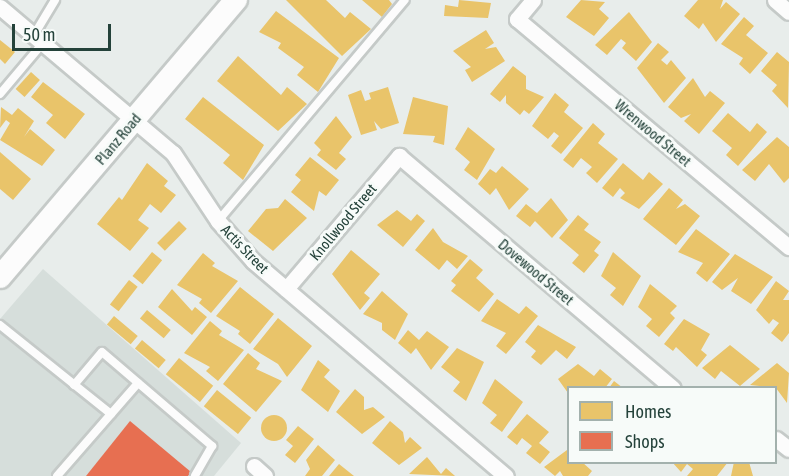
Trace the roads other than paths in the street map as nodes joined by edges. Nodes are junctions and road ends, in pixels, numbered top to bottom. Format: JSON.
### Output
{"nodes":[{"id":1,"x":55,"y":0,"type":"edge"},
{"id":2,"x":236,"y":0,"type":"edge"},
{"id":3,"x":405,"y":0,"type":"edge"},
{"id":4,"x":533,"y":0,"type":"edge"},
{"id":5,"x":775,"y":0,"type":"edge"},
{"id":6,"x":0,"y":7,"type":"edge"},
{"id":7,"x":789,"y":12,"type":"edge"},
{"id":8,"x":39,"y":39,"type":"junction"},
{"id":9,"x":0,"y":94,"type":"edge"},
{"id":10,"x":134,"y":119,"type":"junction"},
{"id":11,"x":399,"y":156,"type":"joint"},
{"id":12,"x":218,"y":221,"type":"junction"},
{"id":13,"x":789,"y":247,"type":"edge"},
{"id":14,"x":0,"y":277,"type":"edge"},
{"id":15,"x":286,"y":289,"type":"junction"},
{"id":16,"x":0,"y":325,"type":"edge"},
{"id":17,"x":138,"y":383,"type":"junction"},
{"id":18,"x":74,"y":385,"type":"junction"},
{"id":19,"x":672,"y":386,"type":"edge"},
{"id":20,"x":111,"y":414,"type":"junction"},
{"id":21,"x":57,"y":476,"type":"edge"},
{"id":22,"x":195,"y":476,"type":"edge"},
{"id":23,"x":506,"y":476,"type":"edge"}],
"edges":[{"from":1,"to":8,"type":"lane"},
{"from":2,"to":10,"type":"street","name":"Planz Road"},
{"from":3,"to":12,"type":"lane"},
{"from":4,"to":13,"type":"street","name":"Wrenwood Street"},
{"from":5,"to":7,"type":"street"},
{"from":6,"to":8,"type":"street","name":"Actis Street"},
{"from":8,"to":9,"type":"lane"},
{"from":8,"to":10,"type":"street","name":"Actis Street"},
{"from":10,"to":12,"type":"street","name":"Actis Street"},
{"from":10,"to":14,"type":"street","name":"Planz Road"},
{"from":11,"to":15,"type":"street","name":"Knollwood Street"},
{"from":11,"to":19,"type":"street","name":"Dovewood Street"},
{"from":12,"to":15,"type":"street","name":"Actis Street"},
{"from":15,"to":23,"type":"street","name":"Actis Street"},
{"from":16,"to":18,"type":"lane"},
{"from":17,"to":18,"type":"lane"},
{"from":17,"to":20,"type":"lane"},
{"from":17,"to":22,"type":"lane"},
{"from":18,"to":20,"type":"lane"},
{"from":20,"to":21,"type":"lane"}]}
